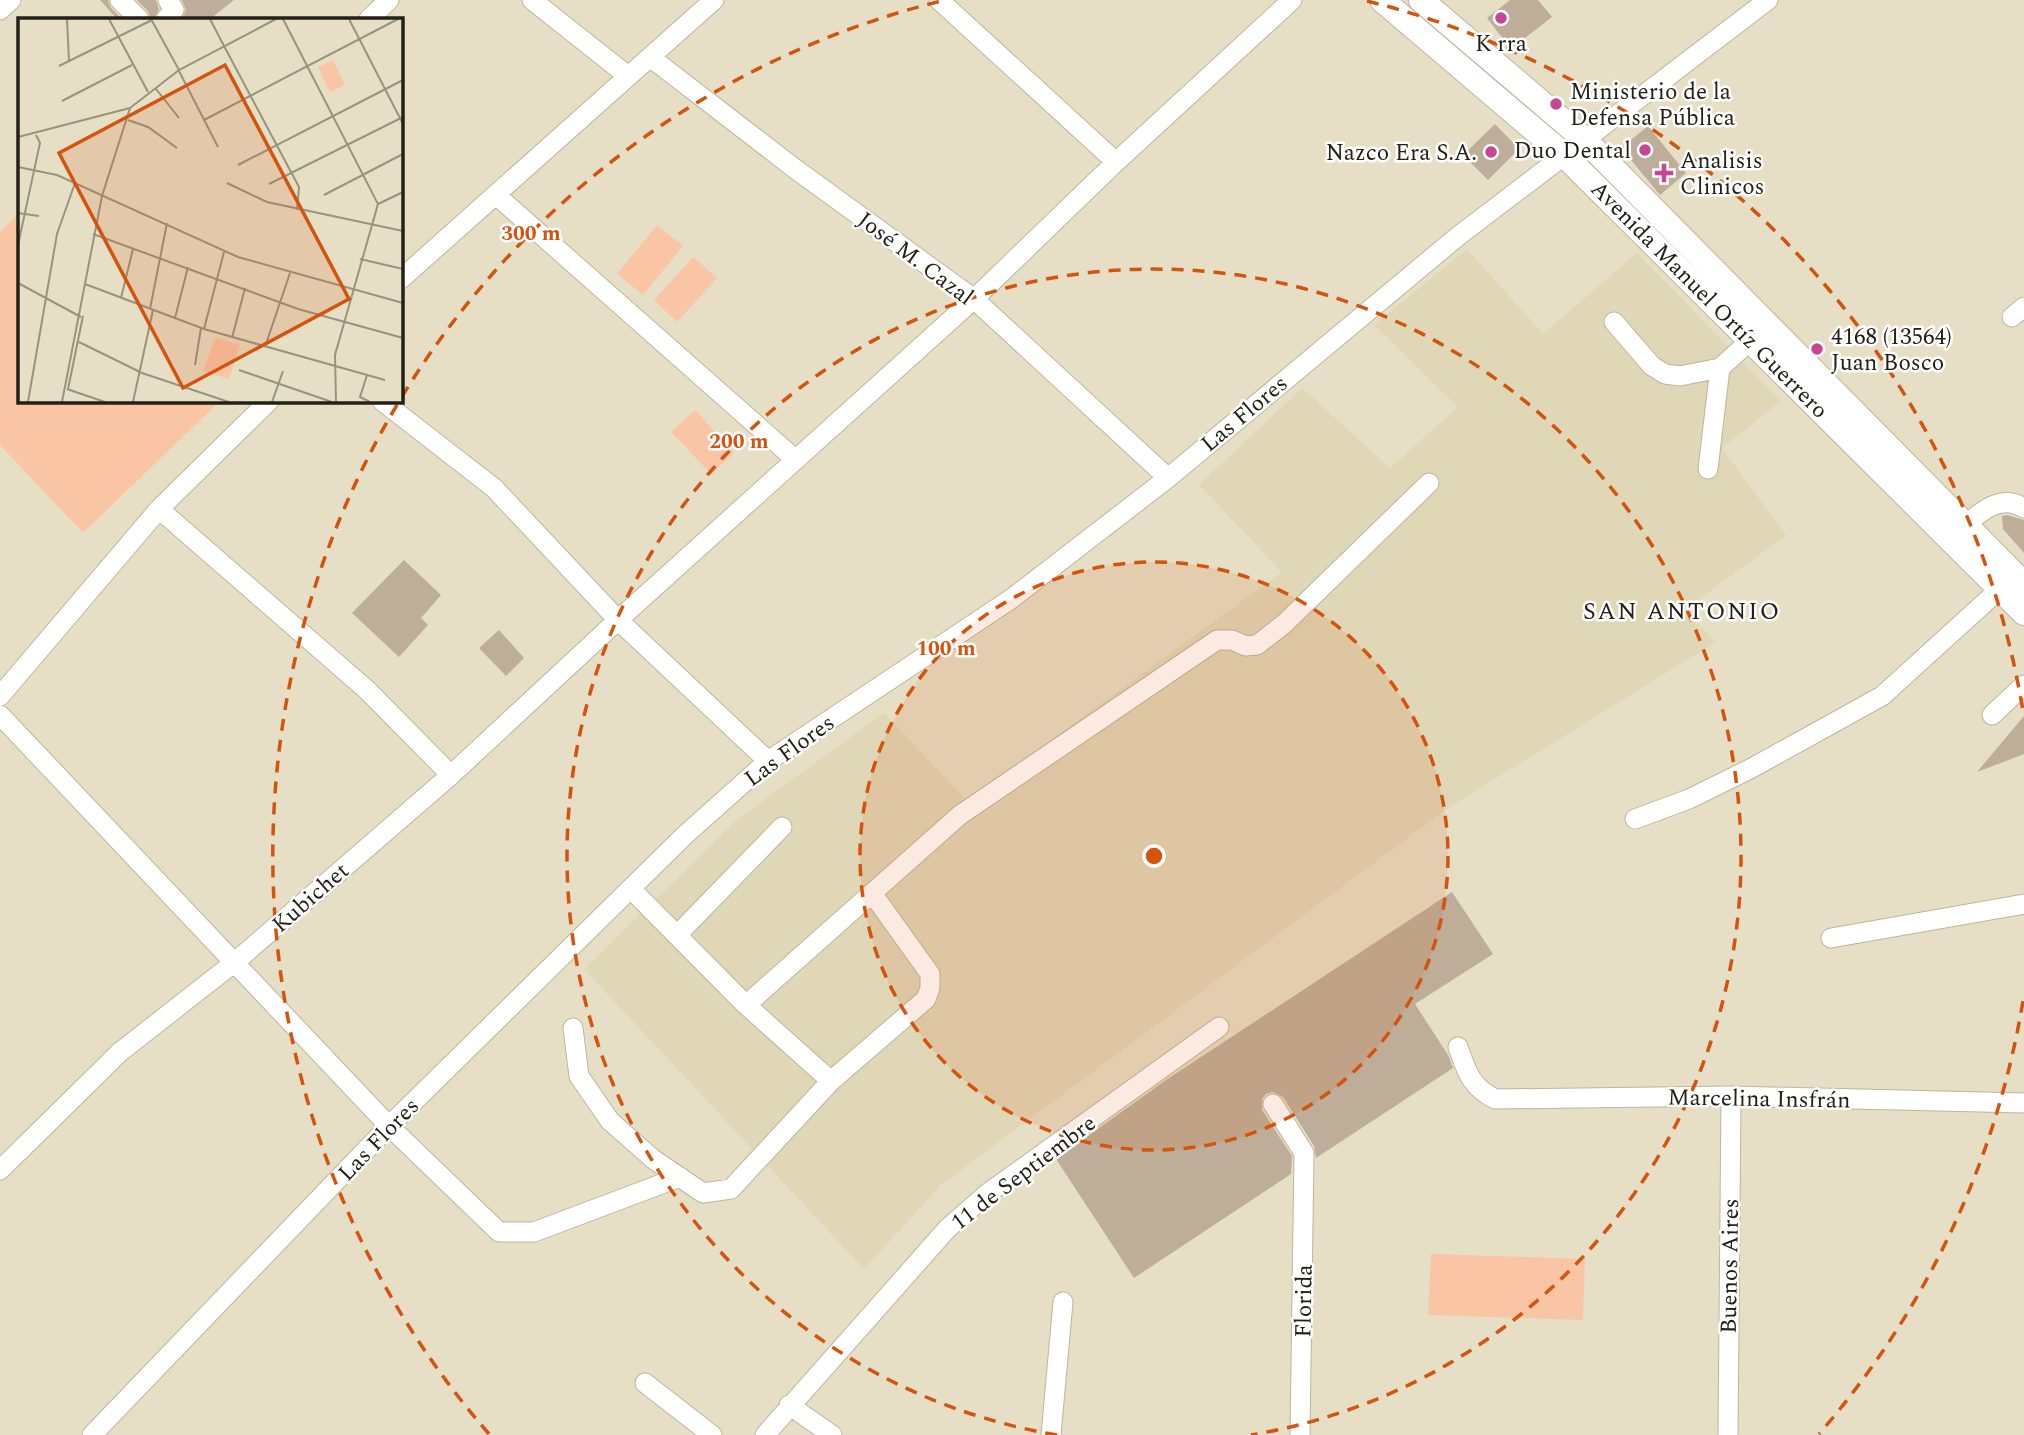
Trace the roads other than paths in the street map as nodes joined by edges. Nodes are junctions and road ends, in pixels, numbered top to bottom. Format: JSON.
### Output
{"nodes":[{"id":1,"x":11,"y":0,"type":"edge"},
{"id":2,"x":120,"y":0,"type":"edge"},
{"id":3,"x":168,"y":0,"type":"edge"},
{"id":4,"x":389,"y":0,"type":"edge"},
{"id":5,"x":532,"y":0,"type":"edge"},
{"id":6,"x":715,"y":0,"type":"edge"},
{"id":7,"x":939,"y":0,"type":"edge"},
{"id":8,"x":1292,"y":0,"type":"edge"},
{"id":9,"x":1382,"y":0,"type":"edge"},
{"id":10,"x":1421,"y":0,"type":"edge"},
{"id":11,"x":1763,"y":1,"type":"edge"},
{"id":12,"x":0,"y":10,"type":"edge"},
{"id":13,"x":138,"y":18,"type":"edge"},
{"id":14,"x":167,"y":18,"type":"edge"},
{"id":15,"x":370,"y":18,"type":"edge"},
{"id":16,"x":650,"y":57,"type":"junction"},
{"id":17,"x":628,"y":76,"type":"junction"},
{"id":18,"x":1584,"y":139,"type":"junction"},
{"id":19,"x":1563,"y":155,"type":"junction"},
{"id":20,"x":1116,"y":162,"type":"junction"},
{"id":21,"x":496,"y":195,"type":"junction"},
{"id":22,"x":402,"y":278,"type":"edge"},
{"id":23,"x":974,"y":299,"type":"junction"},
{"id":24,"x":1614,"y":322,"type":"dead end"},
{"id":25,"x":1751,"y":340,"type":"junction"},
{"id":26,"x":1720,"y":368,"type":"junction"},
{"id":27,"x":268,"y":402,"type":"edge"},
{"id":28,"x":383,"y":402,"type":"edge"},
{"id":29,"x":796,"y":460,"type":"junction"},
{"id":30,"x":1708,"y":469,"type":"dead end"},
{"id":31,"x":1168,"y":478,"type":"junction"},
{"id":32,"x":1430,"y":483,"type":"dead end"},
{"id":33,"x":2024,"y":508,"type":"edge"},
{"id":34,"x":159,"y":509,"type":"junction"},
{"id":35,"x":1966,"y":525,"type":"junction"},
{"id":36,"x":2013,"y":586,"type":"edge"},
{"id":37,"x":2024,"y":613,"type":"edge"},
{"id":38,"x":618,"y":620,"type":"junction"},
{"id":39,"x":2024,"y":685,"type":"edge"},
{"id":40,"x":0,"y":696,"type":"edge"},
{"id":41,"x":0,"y":715,"type":"edge"},
{"id":42,"x":1992,"y":715,"type":"dead end"},
{"id":43,"x":768,"y":761,"type":"junction"},
{"id":44,"x":450,"y":775,"type":"junction"},
{"id":45,"x":1635,"y":819,"type":"dead end"},
{"id":46,"x":782,"y":827,"type":"dead end"},
{"id":47,"x":632,"y":890,"type":"junction"},
{"id":48,"x":872,"y":893,"type":"junction"},
{"id":49,"x":2024,"y":904,"type":"edge"},
{"id":50,"x":677,"y":935,"type":"junction"},
{"id":51,"x":1831,"y":938,"type":"dead end"},
{"id":52,"x":235,"y":962,"type":"junction"},
{"id":53,"x":746,"y":1005,"type":"junction"},
{"id":54,"x":1219,"y":1027,"type":"dead end"},
{"id":55,"x":573,"y":1028,"type":"dead end"},
{"id":56,"x":1458,"y":1047,"type":"dead end"},
{"id":57,"x":831,"y":1081,"type":"junction"},
{"id":58,"x":1731,"y":1096,"type":"junction"},
{"id":59,"x":2024,"y":1103,"type":"edge"},
{"id":60,"x":1273,"y":1104,"type":"dead end"},
{"id":61,"x":389,"y":1126,"type":"junction"},
{"id":62,"x":0,"y":1170,"type":"edge"},
{"id":63,"x":680,"y":1177,"type":"junction"},
{"id":64,"x":1063,"y":1302,"type":"dead end"},
{"id":65,"x":645,"y":1383,"type":"dead end"},
{"id":66,"x":789,"y":1405,"type":"junction"},
{"id":67,"x":92,"y":1435,"type":"edge"},
{"id":68,"x":712,"y":1435,"type":"edge"},
{"id":69,"x":765,"y":1435,"type":"edge"},
{"id":70,"x":832,"y":1435,"type":"edge"},
{"id":71,"x":1051,"y":1435,"type":"edge"},
{"id":72,"x":1300,"y":1435,"type":"edge"},
{"id":73,"x":1728,"y":1435,"type":"edge"}],
"edges":[{"from":1,"to":12,"type":"street"},
{"from":2,"to":13,"type":"street"},
{"from":3,"to":14,"type":"street"},
{"from":4,"to":15,"type":"street"},
{"from":5,"to":17,"type":"street"},
{"from":6,"to":16,"type":"street"},
{"from":7,"to":20,"type":"street"},
{"from":8,"to":20,"type":"street","name":"Kubichet"},
{"from":9,"to":19,"type":"main road","name":"Avenida Manuel Ortíz Guerrero"},
{"from":10,"to":18,"type":"main road","name":"Avenida Manuel Ortíz Guerrero"},
{"from":11,"to":18,"type":"street","name":"Las Flores"},
{"from":16,"to":17,"type":"street"},
{"from":16,"to":23,"type":"street","name":"José M. Cazal"},
{"from":17,"to":21,"type":"street"},
{"from":18,"to":19,"type":"street","name":"Las Flores"},
{"from":18,"to":35,"type":"main road","name":"Avenida Manuel Ortíz Guerrero"},
{"from":19,"to":25,"type":"main road","name":"Avenida Manuel Ortíz Guerrero"},
{"from":19,"to":31,"type":"street","name":"Las Flores"},
{"from":20,"to":23,"type":"street","name":"Kubichet"},
{"from":21,"to":22,"type":"street"},
{"from":21,"to":29,"type":"street"},
{"from":23,"to":29,"type":"street","name":"Kubichet"},
{"from":23,"to":31,"type":"street","name":"José M. Cazal"},
{"from":24,"to":26,"type":"street"},
{"from":25,"to":26,"type":"street"},
{"from":25,"to":36,"type":"main road","name":"Avenida Manuel Ortíz Guerrero"},
{"from":26,"to":30,"type":"street"},
{"from":27,"to":34,"type":"street"},
{"from":28,"to":38,"type":"street"},
{"from":29,"to":38,"type":"street","name":"Kubichet"},
{"from":31,"to":43,"type":"street","name":"Las Flores"},
{"from":32,"to":48,"type":"street"},
{"from":33,"to":35,"type":"street"},
{"from":34,"to":40,"type":"street"},
{"from":34,"to":44,"type":"street"},
{"from":35,"to":36,"type":"main road","name":"Avenida Manuel Ortíz Guerrero"},
{"from":36,"to":37,"type":"main road","name":"Avenida Manuel Ortíz Guerrero"},
{"from":36,"to":45,"type":"street"},
{"from":38,"to":43,"type":"street"},
{"from":38,"to":44,"type":"street","name":"Kubichet"},
{"from":39,"to":42,"type":"street"},
{"from":41,"to":52,"type":"street"},
{"from":43,"to":47,"type":"street","name":"Las Flores"},
{"from":44,"to":52,"type":"street","name":"Kubichet"},
{"from":46,"to":50,"type":"street"},
{"from":47,"to":50,"type":"street"},
{"from":47,"to":61,"type":"street","name":"Las Flores"},
{"from":48,"to":53,"type":"street"},
{"from":48,"to":57,"type":"street"},
{"from":49,"to":51,"type":"street"},
{"from":50,"to":53,"type":"street"},
{"from":52,"to":61,"type":"street"},
{"from":52,"to":62,"type":"street","name":"Kubichet"},
{"from":53,"to":57,"type":"street"},
{"from":54,"to":66,"type":"street","name":"11 de Septiembre"},
{"from":55,"to":63,"type":"street"},
{"from":56,"to":58,"type":"street","name":"Marcelina Insfrán"},
{"from":57,"to":63,"type":"street"},
{"from":58,"to":59,"type":"street","name":"Marcelina Insfrán"},
{"from":58,"to":73,"type":"street","name":"Buenos Aires"},
{"from":60,"to":72,"type":"street","name":"Florida"},
{"from":61,"to":63,"type":"street"},
{"from":61,"to":67,"type":"street","name":"Las Flores"},
{"from":64,"to":71,"type":"street"},
{"from":65,"to":68,"type":"street"},
{"from":66,"to":69,"type":"street","name":"11 de Septiembre"},
{"from":66,"to":70,"type":"street"}]}
